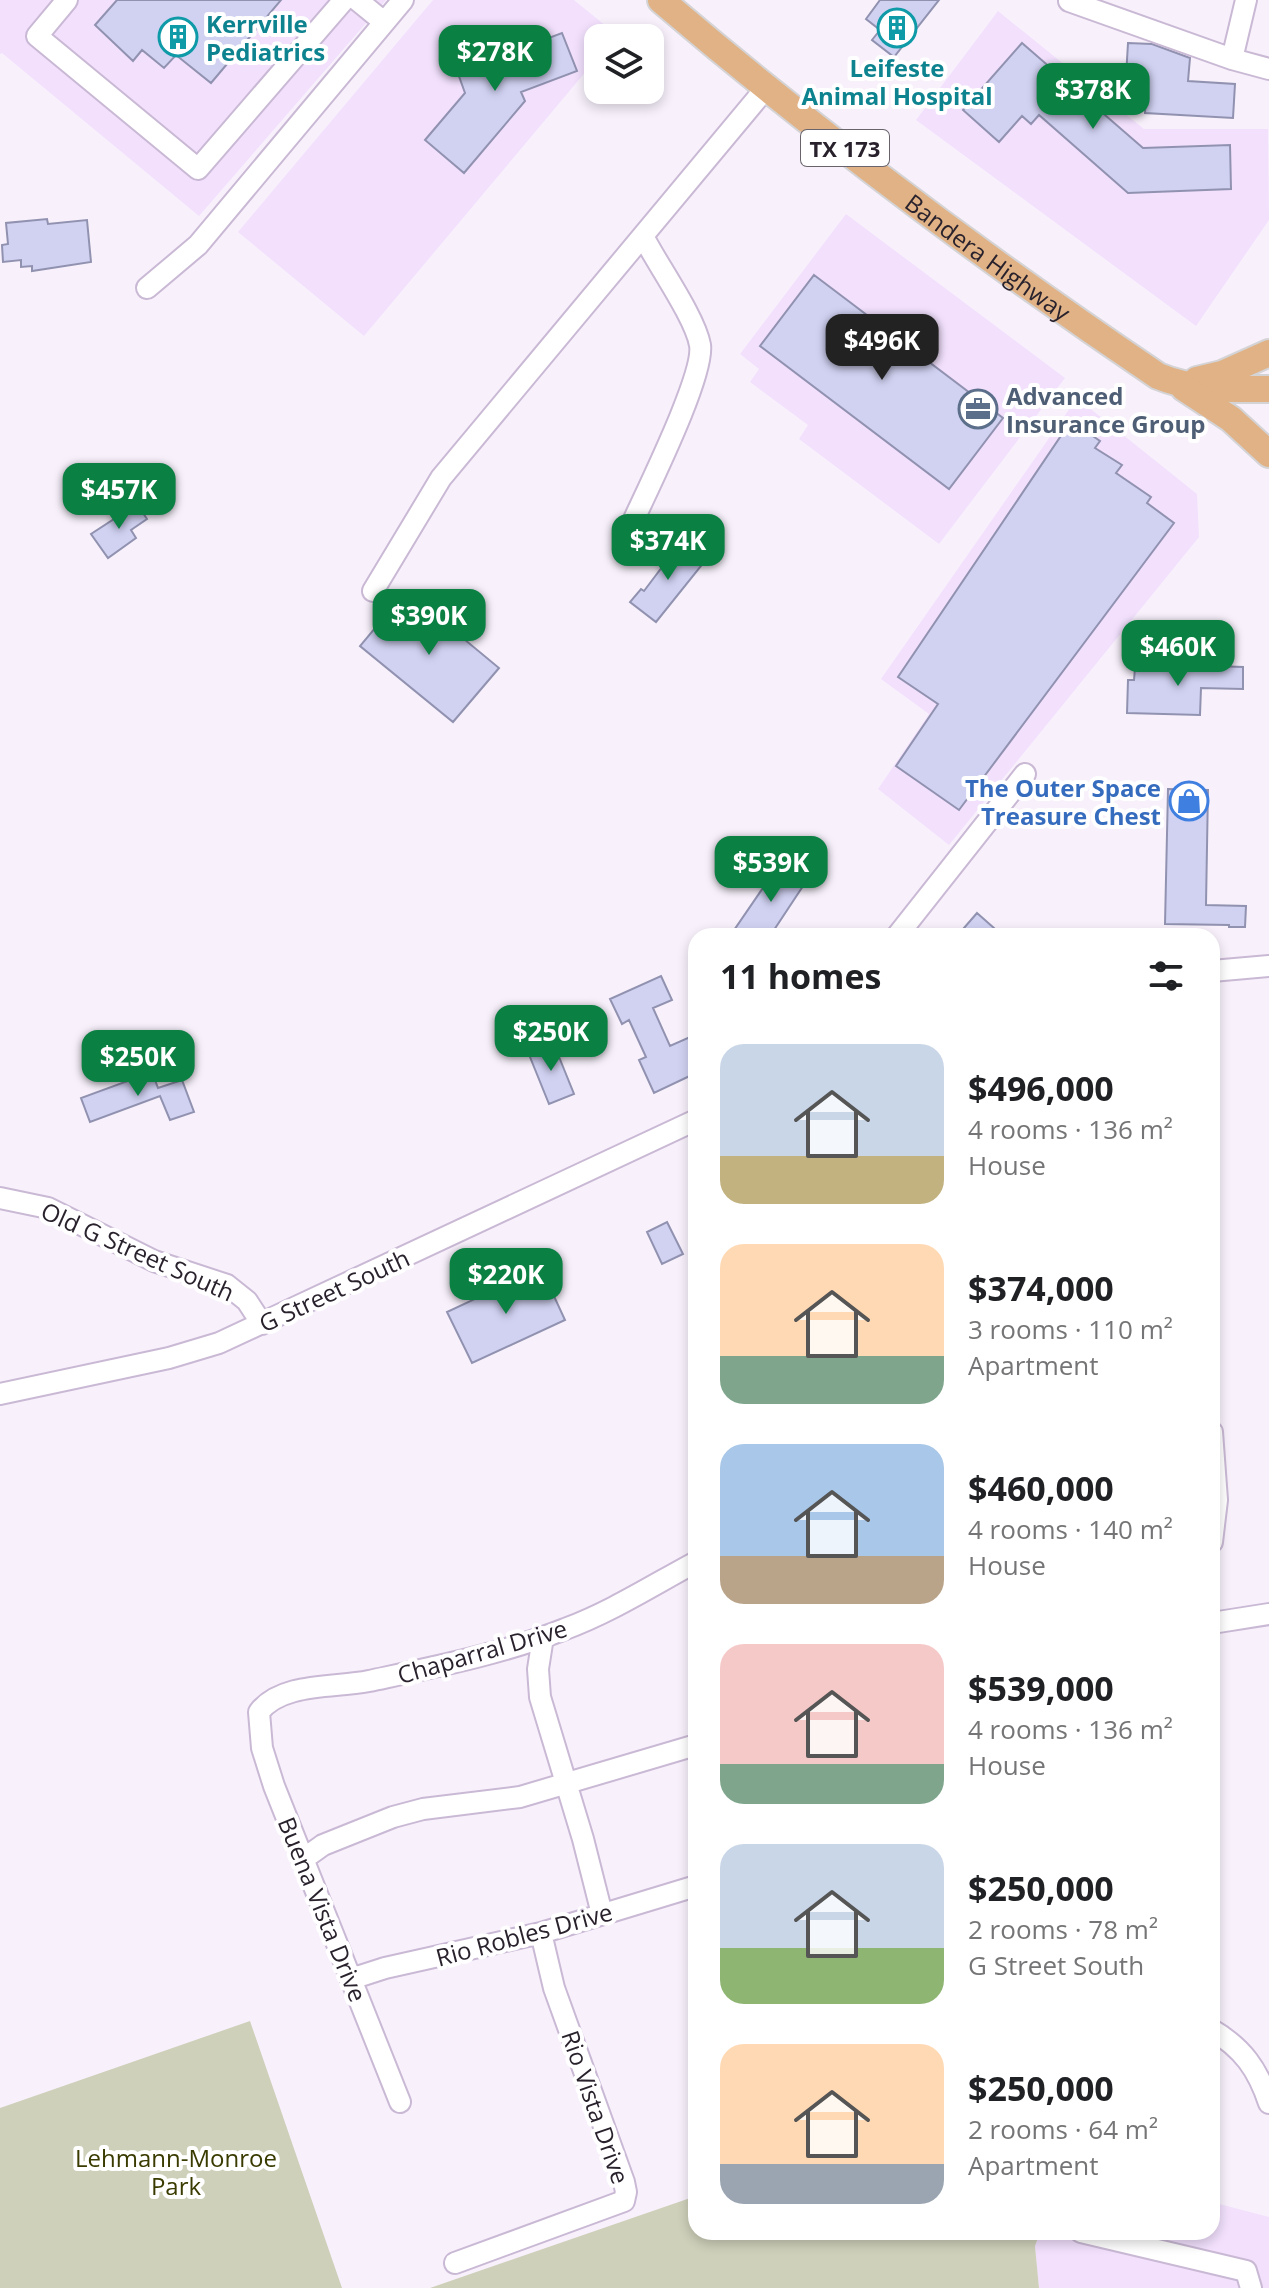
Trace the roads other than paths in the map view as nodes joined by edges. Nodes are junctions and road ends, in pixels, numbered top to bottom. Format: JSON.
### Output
{"nodes":[{"id":1,"x":67,"y":0,"type":"edge"},
{"id":2,"x":344,"y":0,"type":"edge"},
{"id":3,"x":357,"y":0,"type":"edge"},
{"id":4,"x":403,"y":0,"type":"edge"},
{"id":5,"x":661,"y":0,"type":"edge"},
{"id":6,"x":1246,"y":0,"type":"edge"},
{"id":7,"x":1069,"y":1,"type":"edge"},
{"id":8,"x":384,"y":22,"type":"junction"},
{"id":9,"x":1232,"y":59,"type":"junction"},
{"id":10,"x":1269,"y":69,"type":"edge"},
{"id":11,"x":766,"y":88,"type":"junction"},
{"id":12,"x":643,"y":236,"type":"junction"},
{"id":13,"x":147,"y":288,"type":"dead end"},
{"id":14,"x":1269,"y":353,"type":"edge"},
{"id":15,"x":1178,"y":384,"type":"junction"},
{"id":16,"x":1269,"y":389,"type":"edge"},
{"id":17,"x":1269,"y":454,"type":"edge"},
{"id":18,"x":630,"y":528,"type":"dead end"},
{"id":19,"x":373,"y":591,"type":"dead end"},
{"id":20,"x":1025,"y":774,"type":"dead end"},
{"id":21,"x":903,"y":928,"type":"edge"},
{"id":22,"x":1269,"y":966,"type":"edge"},
{"id":23,"x":1220,"y":970,"type":"edge"},
{"id":24,"x":688,"y":1124,"type":"edge"},
{"id":25,"x":0,"y":1198,"type":"edge"},
{"id":26,"x":262,"y":1324,"type":"junction"},
{"id":27,"x":0,"y":1394,"type":"edge"},
{"id":28,"x":688,"y":1566,"type":"edge"},
{"id":29,"x":1269,"y":1614,"type":"edge"},
{"id":30,"x":1220,"y":1622,"type":"edge"},
{"id":31,"x":543,"y":1637,"type":"junction"},
{"id":32,"x":259,"y":1712,"type":"joint"},
{"id":33,"x":688,"y":1747,"type":"edge"},
{"id":34,"x":566,"y":1784,"type":"junction"},
{"id":35,"x":302,"y":1860,"type":"junction"},
{"id":36,"x":688,"y":1888,"type":"edge"},
{"id":37,"x":602,"y":1914,"type":"junction"},
{"id":38,"x":541,"y":1933,"type":"junction"},
{"id":39,"x":351,"y":1979,"type":"junction"},
{"id":40,"x":1220,"y":2036,"type":"edge"},
{"id":41,"x":400,"y":2102,"type":"dead end"},
{"id":42,"x":1269,"y":2103,"type":"edge"},
{"id":43,"x":1115,"y":2240,"type":"edge"},
{"id":44,"x":455,"y":2263,"type":"dead end"},
{"id":45,"x":1251,"y":2288,"type":"edge"}],
"edges":[{"from":1,"to":2,"type":"street"},
{"from":3,"to":8,"type":"street"},
{"from":4,"to":8,"type":"street"},
{"from":5,"to":11,"type":"main road","name":"Bandera Highway","number":"TX 173"},
{"from":6,"to":9,"type":"street"},
{"from":7,"to":9,"type":"street"},
{"from":8,"to":13,"type":"street"},
{"from":9,"to":10,"type":"street"},
{"from":11,"to":12,"type":"street"},
{"from":11,"to":15,"type":"main road","name":"Bandera Highway","number":"TX 173"},
{"from":12,"to":18,"type":"street"},
{"from":12,"to":19,"type":"street"},
{"from":14,"to":15,"type":"main road"},
{"from":15,"to":16,"type":"main road","name":"Bandera Highway","number":"TX 173"},
{"from":15,"to":17,"type":"main road"},
{"from":20,"to":21,"type":"street"},
{"from":22,"to":23,"type":"street"},
{"from":24,"to":26,"type":"street","name":"G Street South"},
{"from":25,"to":26,"type":"street","name":"Old G Street South"},
{"from":26,"to":27,"type":"street","name":"G Street South"},
{"from":28,"to":31,"type":"street","name":"Chaparral Drive"},
{"from":29,"to":30,"type":"street"},
{"from":31,"to":32,"type":"street","name":"Chaparral Drive"},
{"from":31,"to":34,"type":"street"},
{"from":32,"to":35,"type":"street","name":"Buena Vista Drive"},
{"from":33,"to":34,"type":"street"},
{"from":34,"to":35,"type":"street"},
{"from":34,"to":37,"type":"street"},
{"from":35,"to":39,"type":"street","name":"Buena Vista Drive"},
{"from":36,"to":37,"type":"street","name":"Rio Robles Drive"},
{"from":37,"to":38,"type":"street","name":"Rio Robles Drive"},
{"from":38,"to":39,"type":"street","name":"Rio Robles Drive"},
{"from":38,"to":44,"type":"street","name":"Rio Vista Drive"},
{"from":39,"to":41,"type":"street","name":"Buena Vista Drive"},
{"from":40,"to":42,"type":"street"},
{"from":43,"to":45,"type":"street"}]}
